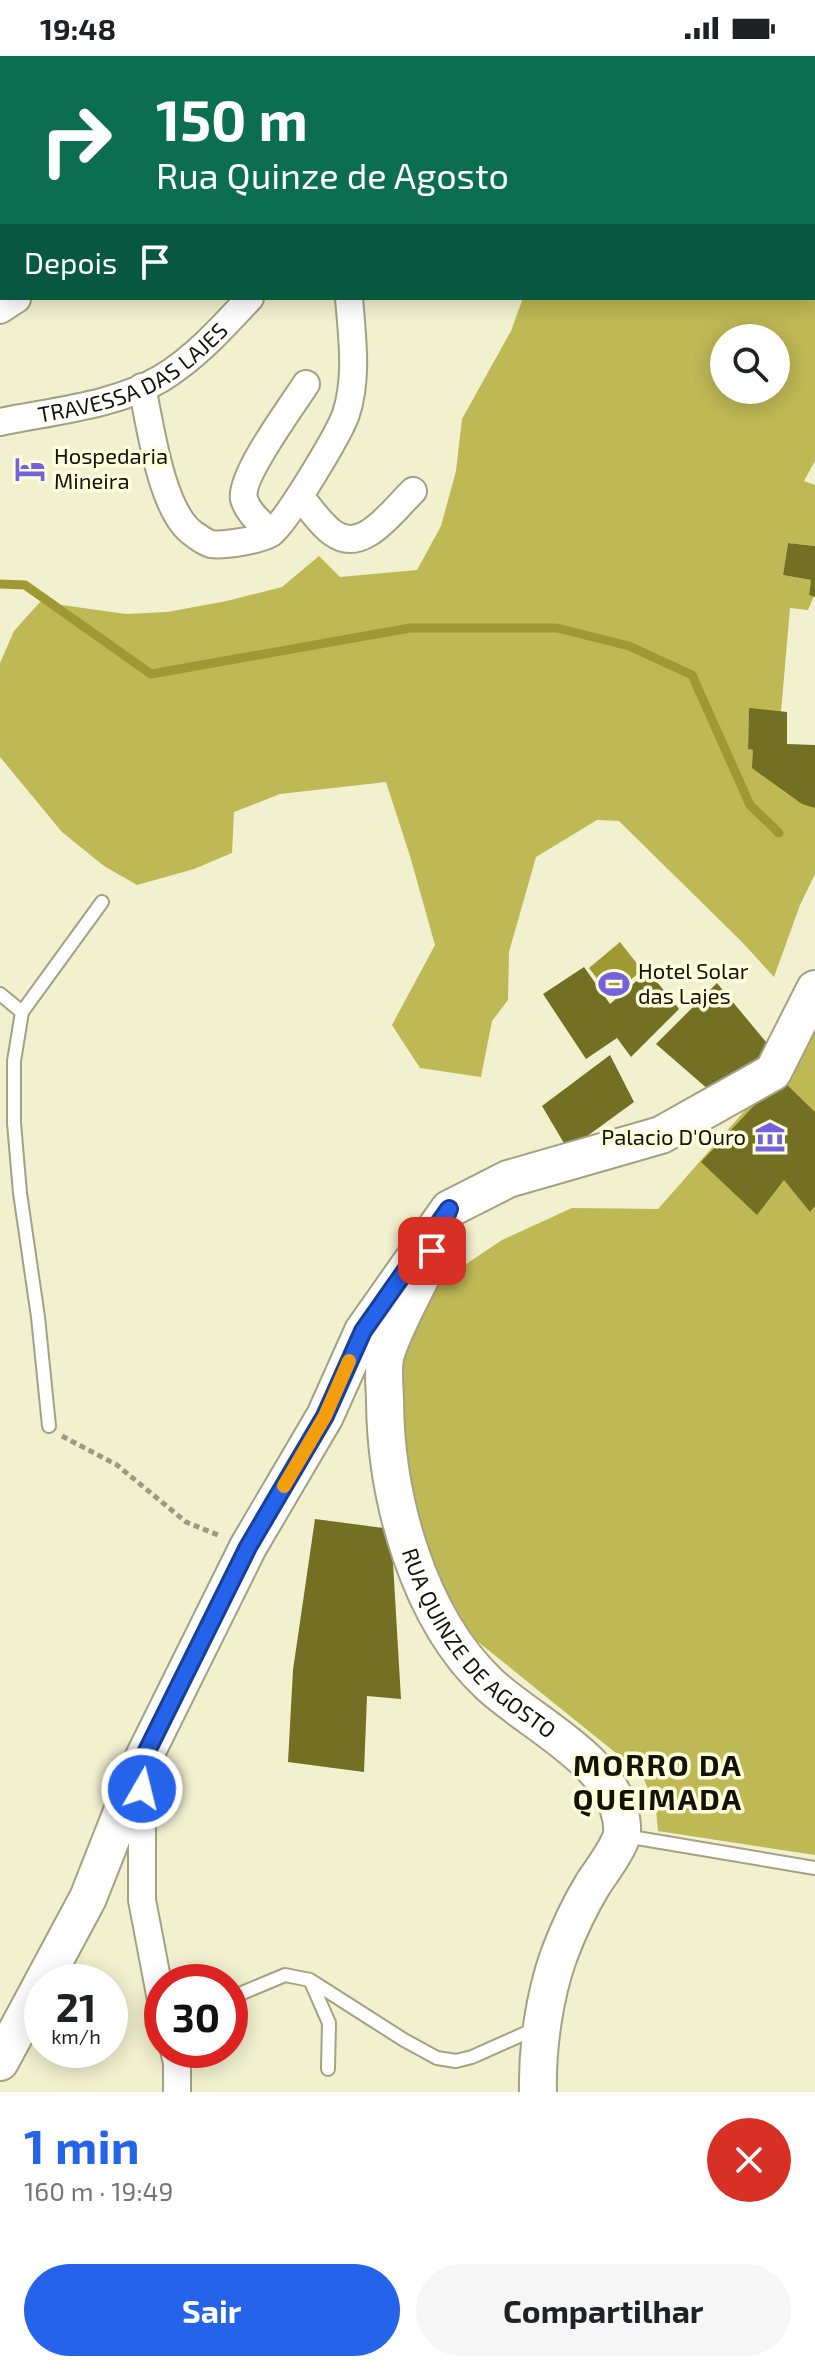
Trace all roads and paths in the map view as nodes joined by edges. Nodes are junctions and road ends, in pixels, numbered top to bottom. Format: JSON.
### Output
{"nodes":[{"id":1,"x":248,"y":300,"type":"edge"},
{"id":2,"x":349,"y":300,"type":"edge"},
{"id":3,"x":306,"y":384,"type":"dead end"},
{"id":4,"x":142,"y":387,"type":"junction"},
{"id":5,"x":0,"y":422,"type":"edge"},
{"id":6,"x":413,"y":491,"type":"dead end"},
{"id":7,"x":300,"y":496,"type":"junction"},
{"id":8,"x":271,"y":533,"type":"junction"},
{"id":9,"x":102,"y":902,"type":"dead end"},
{"id":10,"x":815,"y":989,"type":"edge"},
{"id":11,"x":0,"y":994,"type":"edge"},
{"id":12,"x":22,"y":1012,"type":"junction"},
{"id":13,"x":449,"y":1209,"type":"junction"},
{"id":14,"x":49,"y":1426,"type":"joint"},
{"id":15,"x":248,"y":1547,"type":"junction"},
{"id":16,"x":142,"y":1761,"type":"junction"},
{"id":17,"x":622,"y":1836,"type":"junction"},
{"id":18,"x":815,"y":1868,"type":"edge"},
{"id":19,"x":52,"y":1964,"type":"edge"},
{"id":20,"x":154,"y":1964,"type":"edge"},
{"id":21,"x":310,"y":1980,"type":"junction"},
{"id":22,"x":248,"y":1990,"type":"edge"},
{"id":23,"x":24,"y":2017,"type":"edge"},
{"id":24,"x":543,"y":2026,"type":"junction"},
{"id":25,"x":0,"y":2062,"type":"edge"},
{"id":26,"x":177,"y":2068,"type":"edge"},
{"id":27,"x":328,"y":2069,"type":"dead end"},
{"id":28,"x":177,"y":2092,"type":"edge"},
{"id":29,"x":538,"y":2092,"type":"edge"}],
"edges":[{"from":1,"to":4,"type":"street","name":"TRAVESSA DAS LAJES"},
{"from":2,"to":7,"type":"street"},
{"from":3,"to":8,"type":"street"},
{"from":4,"to":5,"type":"street","name":"TRAVESSA DAS LAJES"},
{"from":4,"to":8,"type":"street"},
{"from":6,"to":7,"type":"street"},
{"from":7,"to":8,"type":"street"},
{"from":9,"to":12,"type":"lane"},
{"from":10,"to":13,"type":"main road"},
{"from":11,"to":12,"type":"lane"},
{"from":12,"to":14,"type":"lane"},
{"from":13,"to":15,"type":"main road"},
{"from":13,"to":17,"type":"main road","name":"RUA QUINZE DE AGOSTO"},
{"from":14,"to":15,"type":"path"},
{"from":15,"to":16,"type":"main road"},
{"from":16,"to":19,"type":"main road"},
{"from":16,"to":20,"type":"street"},
{"from":17,"to":18,"type":"lane"},
{"from":17,"to":24,"type":"main road"},
{"from":21,"to":22,"type":"lane"},
{"from":21,"to":24,"type":"lane"},
{"from":21,"to":27,"type":"lane"},
{"from":23,"to":25,"type":"main road"},
{"from":24,"to":29,"type":"main road"},
{"from":26,"to":28,"type":"street"}]}
